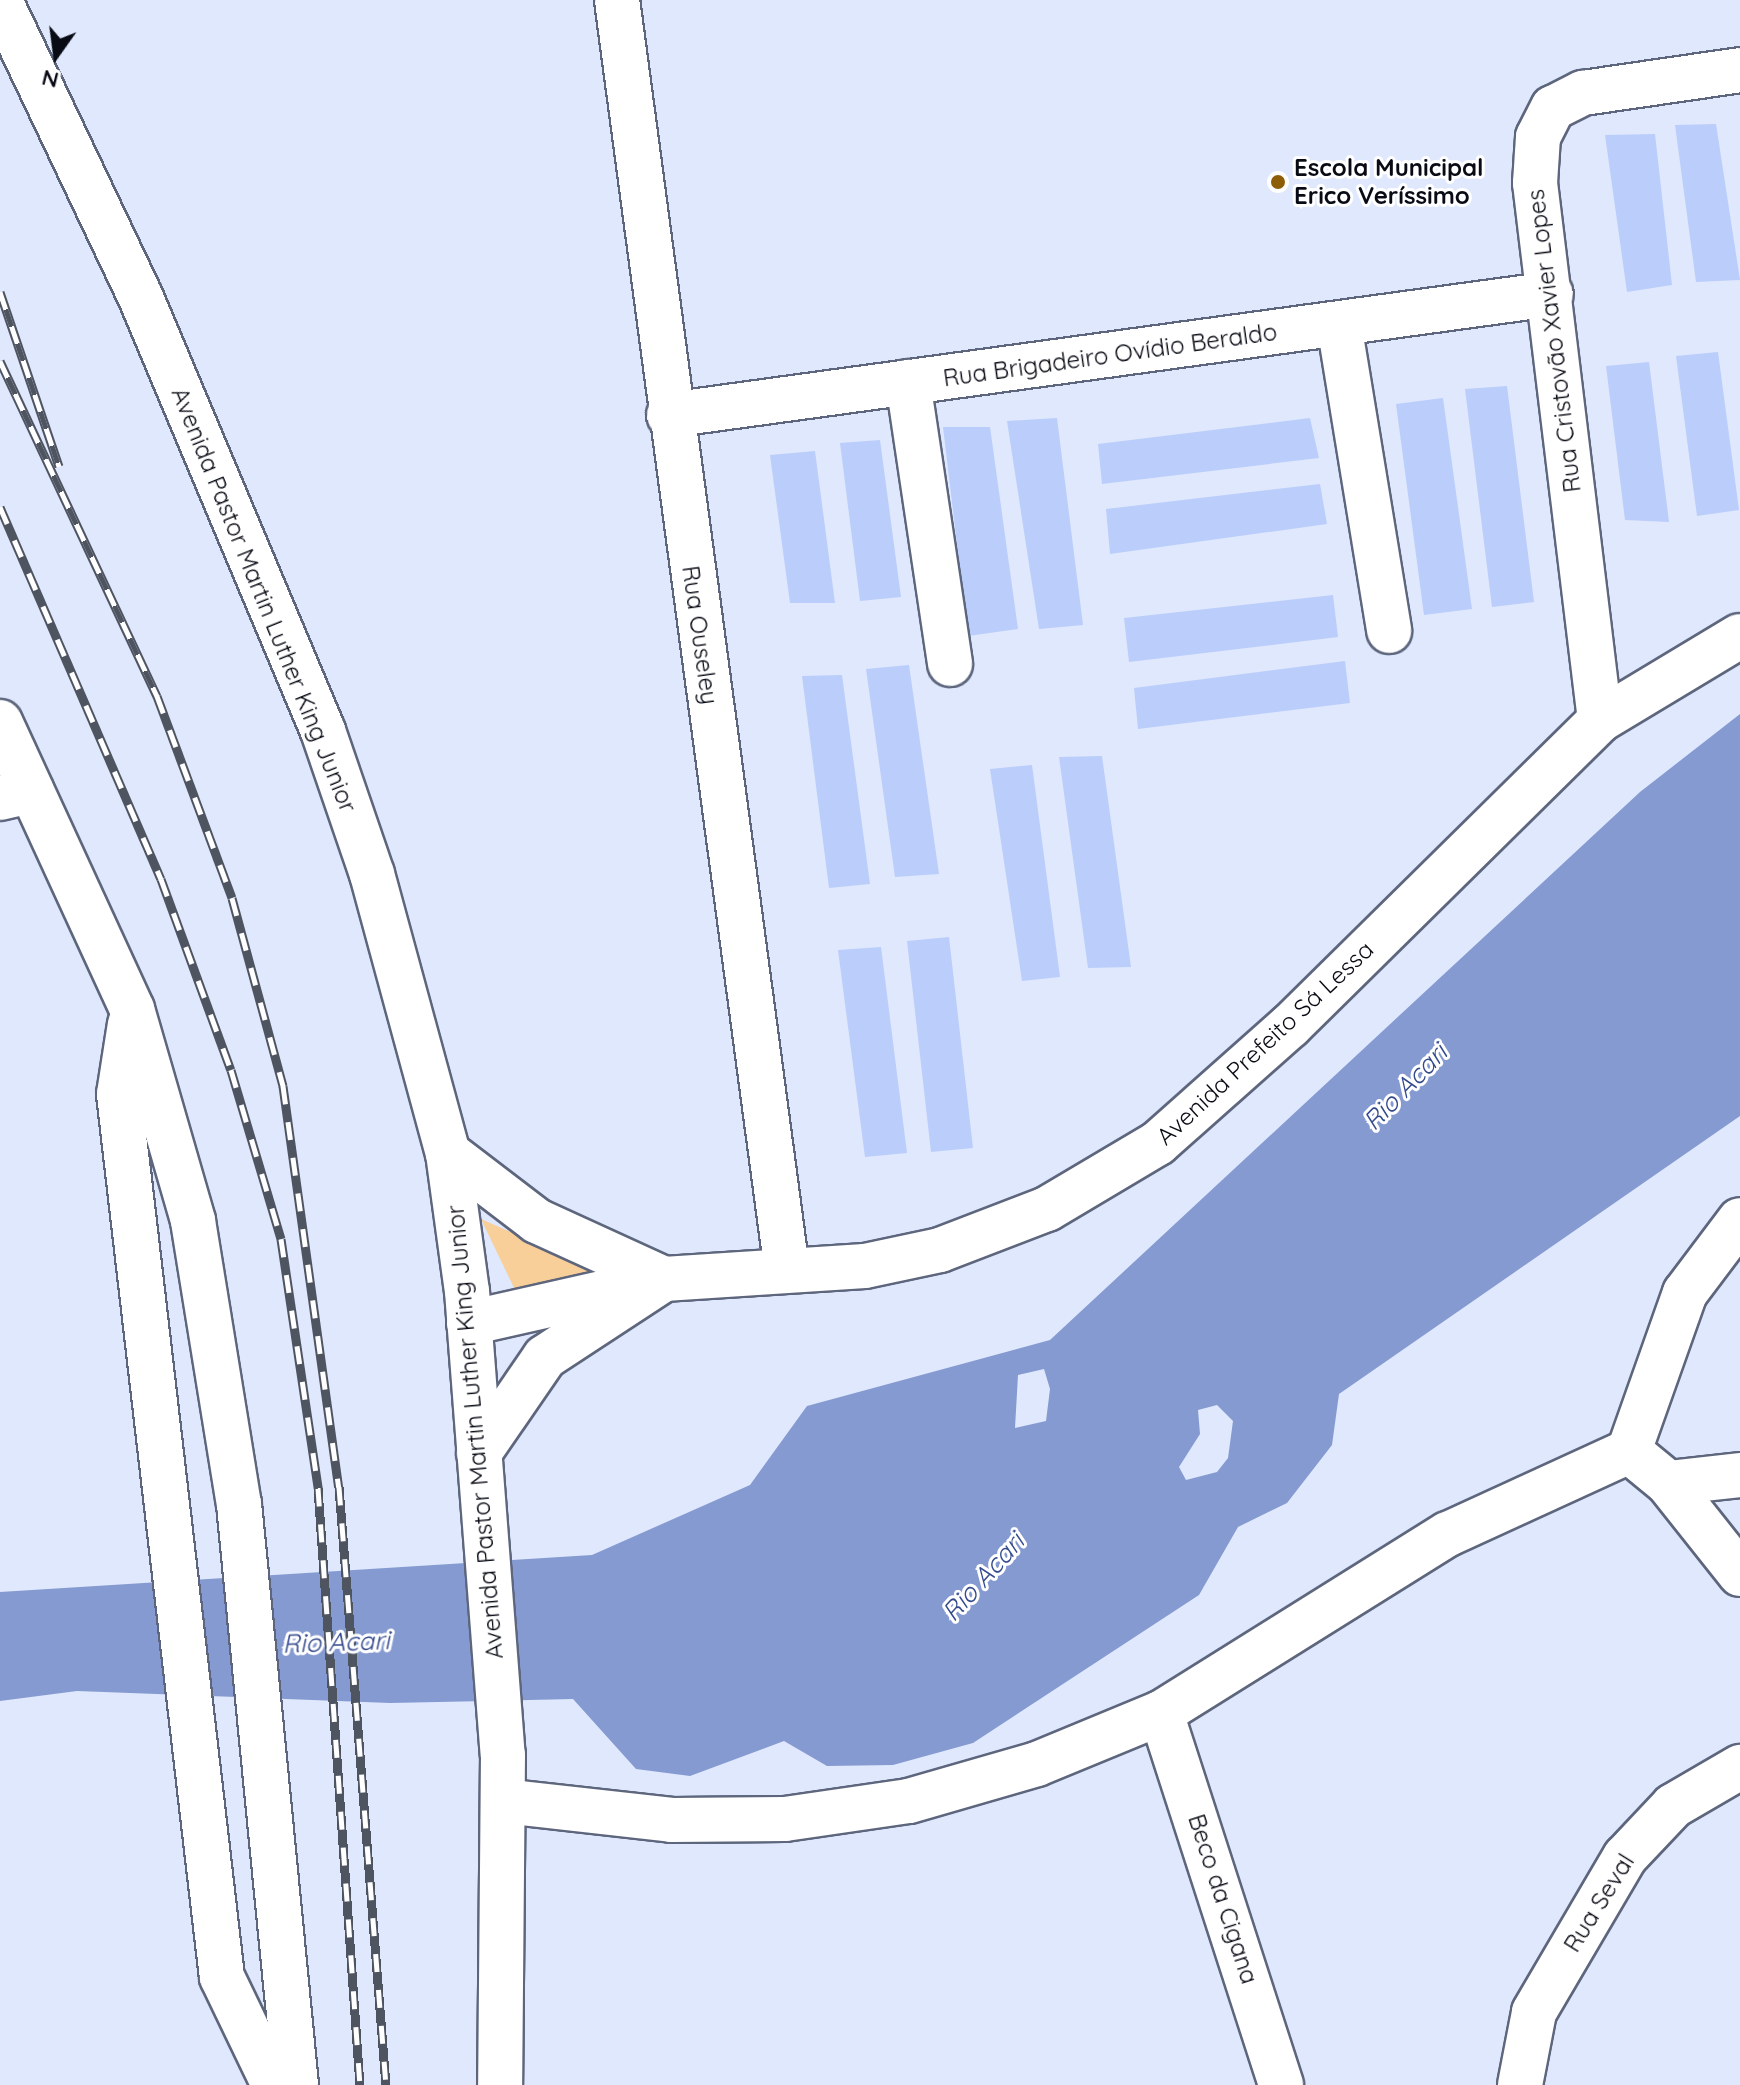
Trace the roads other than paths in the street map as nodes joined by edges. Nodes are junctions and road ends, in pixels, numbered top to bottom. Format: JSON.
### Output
{"nodes":[{"id":1,"x":617,"y":0,"type":"edge"},
{"id":2,"x":0,"y":1,"type":"edge"},
{"id":3,"x":1740,"y":70,"type":"edge"},
{"id":4,"x":1551,"y":294,"type":"junction"},
{"id":5,"x":1339,"y":324,"type":"junction"},
{"id":6,"x":908,"y":382,"type":"junction"},
{"id":7,"x":669,"y":415,"type":"junction"},
{"id":8,"x":1389,"y":631,"type":"dead end"},
{"id":9,"x":1740,"y":636,"type":"edge"},
{"id":10,"x":950,"y":664,"type":"dead end"},
{"id":11,"x":1600,"y":720,"type":"junction"},
{"id":12,"x":0,"y":722,"type":"edge"},
{"id":13,"x":16,"y":795,"type":"edge"},
{"id":14,"x":132,"y":1009,"type":"junction"},
{"id":15,"x":448,"y":1153,"type":"junction"},
{"id":16,"x":1740,"y":1220,"type":"edge"},
{"id":17,"x":787,"y":1270,"type":"junction"},
{"id":18,"x":664,"y":1279,"type":"junction"},
{"id":19,"x":469,"y":1323,"type":"junction"},
{"id":20,"x":1629,"y":1451,"type":"junction"},
{"id":21,"x":479,"y":1453,"type":"junction"},
{"id":22,"x":1740,"y":1475,"type":"edge"},
{"id":23,"x":1668,"y":1483,"type":"junction"},
{"id":24,"x":1740,"y":1574,"type":"edge"},
{"id":25,"x":1161,"y":1713,"type":"junction"},
{"id":26,"x":1740,"y":1767,"type":"edge"},
{"id":27,"x":503,"y":1801,"type":"junction"},
{"id":28,"x":274,"y":2085,"type":"edge"},
{"id":29,"x":296,"y":2085,"type":"edge"},
{"id":30,"x":500,"y":2085,"type":"edge"},
{"id":31,"x":1281,"y":2085,"type":"edge"},
{"id":32,"x":1520,"y":2085,"type":"edge"}],
"edges":[{"from":1,"to":7,"type":"street","name":"Rua Ouseley"},
{"from":2,"to":15,"type":"street","name":"Avenida Pastor Martin Luther King Junior"},
{"from":3,"to":4,"type":"street","name":"Rua Cristovão Xavier Lopes"},
{"from":4,"to":5,"type":"street","name":"Rua Brigadeiro Ovídio Beraldo"},
{"from":4,"to":11,"type":"street","name":"Rua Cristovão Xavier Lopes"},
{"from":5,"to":6,"type":"street","name":"Rua Brigadeiro Ovídio Beraldo"},
{"from":5,"to":8,"type":"street"},
{"from":6,"to":7,"type":"street","name":"Rua Brigadeiro Ovídio Beraldo"},
{"from":6,"to":10,"type":"street"},
{"from":7,"to":17,"type":"street","name":"Rua Ouseley"},
{"from":9,"to":11,"type":"street","name":"Avenida Prefeito Sá Lessa"},
{"from":11,"to":17,"type":"street","name":"Avenida Prefeito Sá Lessa"},
{"from":12,"to":13,"type":"street"},
{"from":13,"to":14,"type":"street"},
{"from":14,"to":28,"type":"street"},
{"from":14,"to":29,"type":"street"},
{"from":15,"to":18,"type":"street"},
{"from":15,"to":19,"type":"street","name":"Avenida Pastor Martin Luther King Junior"},
{"from":16,"to":20,"type":"street"},
{"from":17,"to":18,"type":"street","name":"Avenida Prefeito Sá Lessa"},
{"from":18,"to":19,"type":"street","name":"Avenida Prefeito Sá Lessa"},
{"from":18,"to":21,"type":"street"},
{"from":19,"to":21,"type":"street","name":"Avenida Pastor Martin Luther King Junior"},
{"from":20,"to":23,"type":"street"},
{"from":20,"to":25,"type":"street"},
{"from":21,"to":27,"type":"street","name":"Avenida Pastor Martin Luther King Junior"},
{"from":22,"to":23,"type":"street"},
{"from":23,"to":24,"type":"street"},
{"from":25,"to":27,"type":"street"},
{"from":25,"to":31,"type":"street","name":"Beco da Cigana"},
{"from":26,"to":32,"type":"street","name":"Rua Seval"},
{"from":27,"to":30,"type":"street","name":"Avenida Pastor Martin Luther King Junior"}]}
